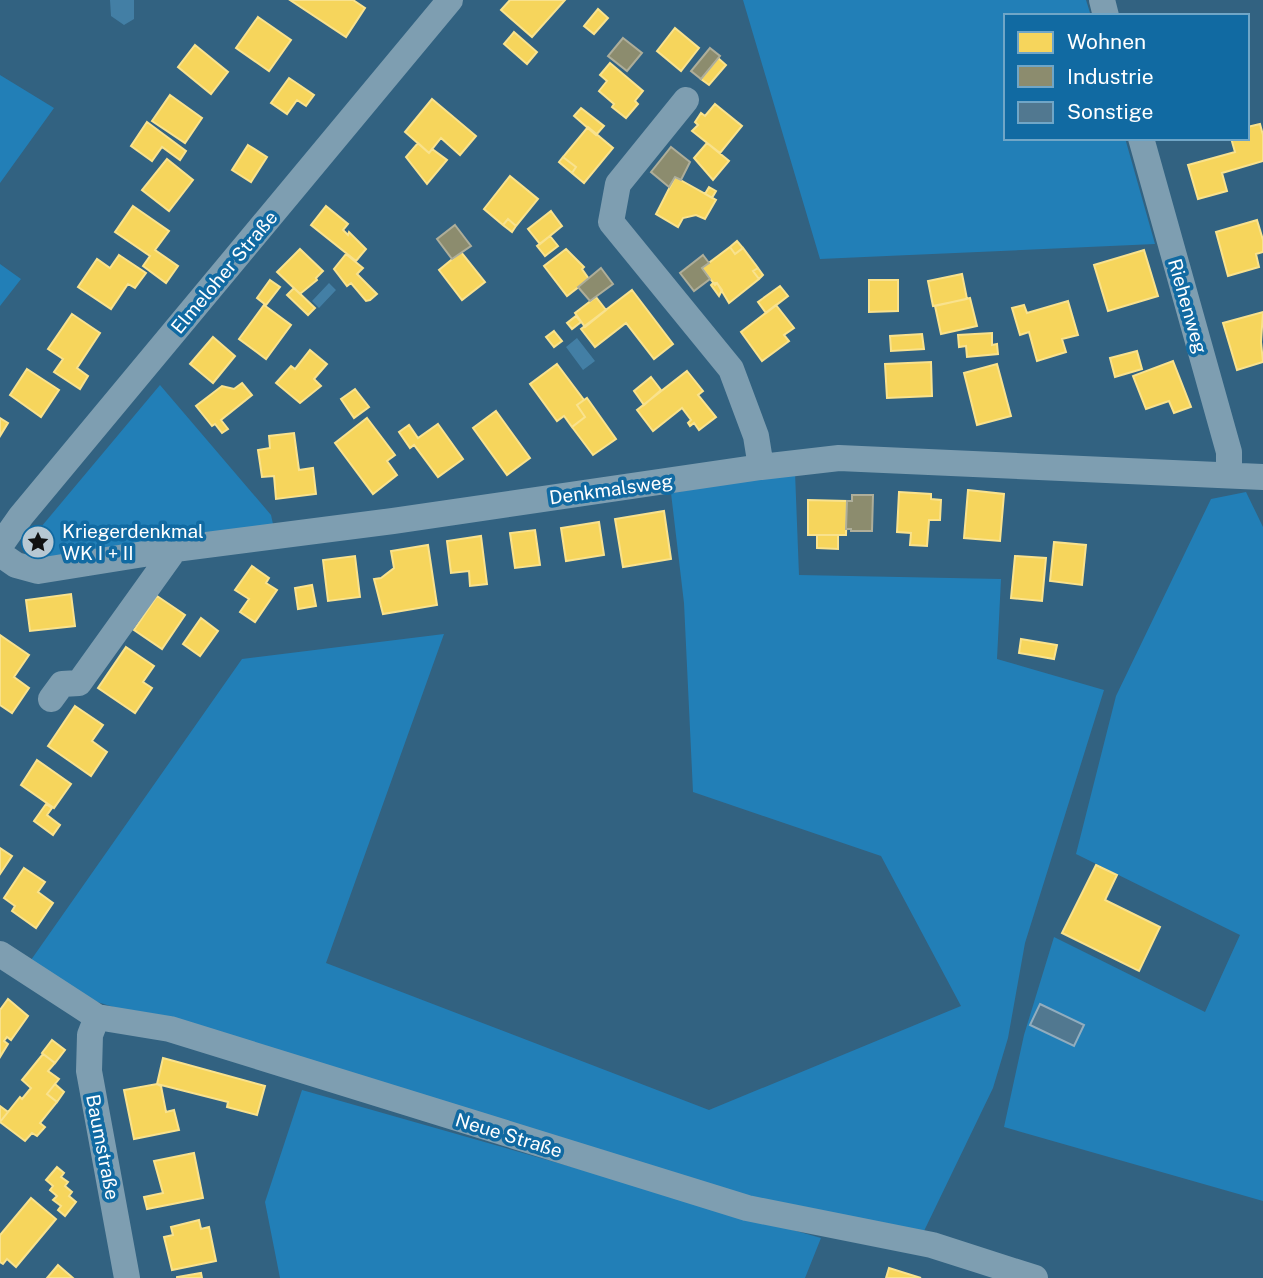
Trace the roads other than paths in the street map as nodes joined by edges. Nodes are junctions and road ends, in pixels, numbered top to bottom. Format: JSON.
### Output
{"nodes":[{"id":1,"x":450,"y":0,"type":"edge"},
{"id":2,"x":686,"y":100,"type":"dead end"},
{"id":3,"x":1142,"y":140,"type":"edge"},
{"id":4,"x":761,"y":467,"type":"junction"},
{"id":5,"x":1229,"y":475,"type":"junction"},
{"id":6,"x":1263,"y":477,"type":"edge"},
{"id":7,"x":0,"y":546,"type":"edge"},
{"id":8,"x":175,"y":549,"type":"junction"},
{"id":9,"x":0,"y":554,"type":"edge"},
{"id":10,"x":51,"y":699,"type":"dead end"},
{"id":11,"x":0,"y":954,"type":"edge"},
{"id":12,"x":97,"y":1017,"type":"junction"},
{"id":13,"x":127,"y":1278,"type":"edge"},
{"id":14,"x":1035,"y":1278,"type":"edge"}],
"edges":[{"from":1,"to":7,"type":"street","name":"Elmeloher Straße"},
{"from":2,"to":4,"type":"street"},
{"from":3,"to":5,"type":"street","name":"Riehenweg"},
{"from":4,"to":5,"type":"street","name":"Denkmalsweg"},
{"from":4,"to":8,"type":"street","name":"Denkmalsweg"},
{"from":5,"to":6,"type":"street","name":"Denkmalsweg"},
{"from":8,"to":9,"type":"street","name":"Denkmalsweg"},
{"from":8,"to":10,"type":"street"},
{"from":11,"to":12,"type":"street","name":"Neue Straße"},
{"from":12,"to":13,"type":"street","name":"Baumstraße"},
{"from":12,"to":14,"type":"street","name":"Neue Straße"}]}
